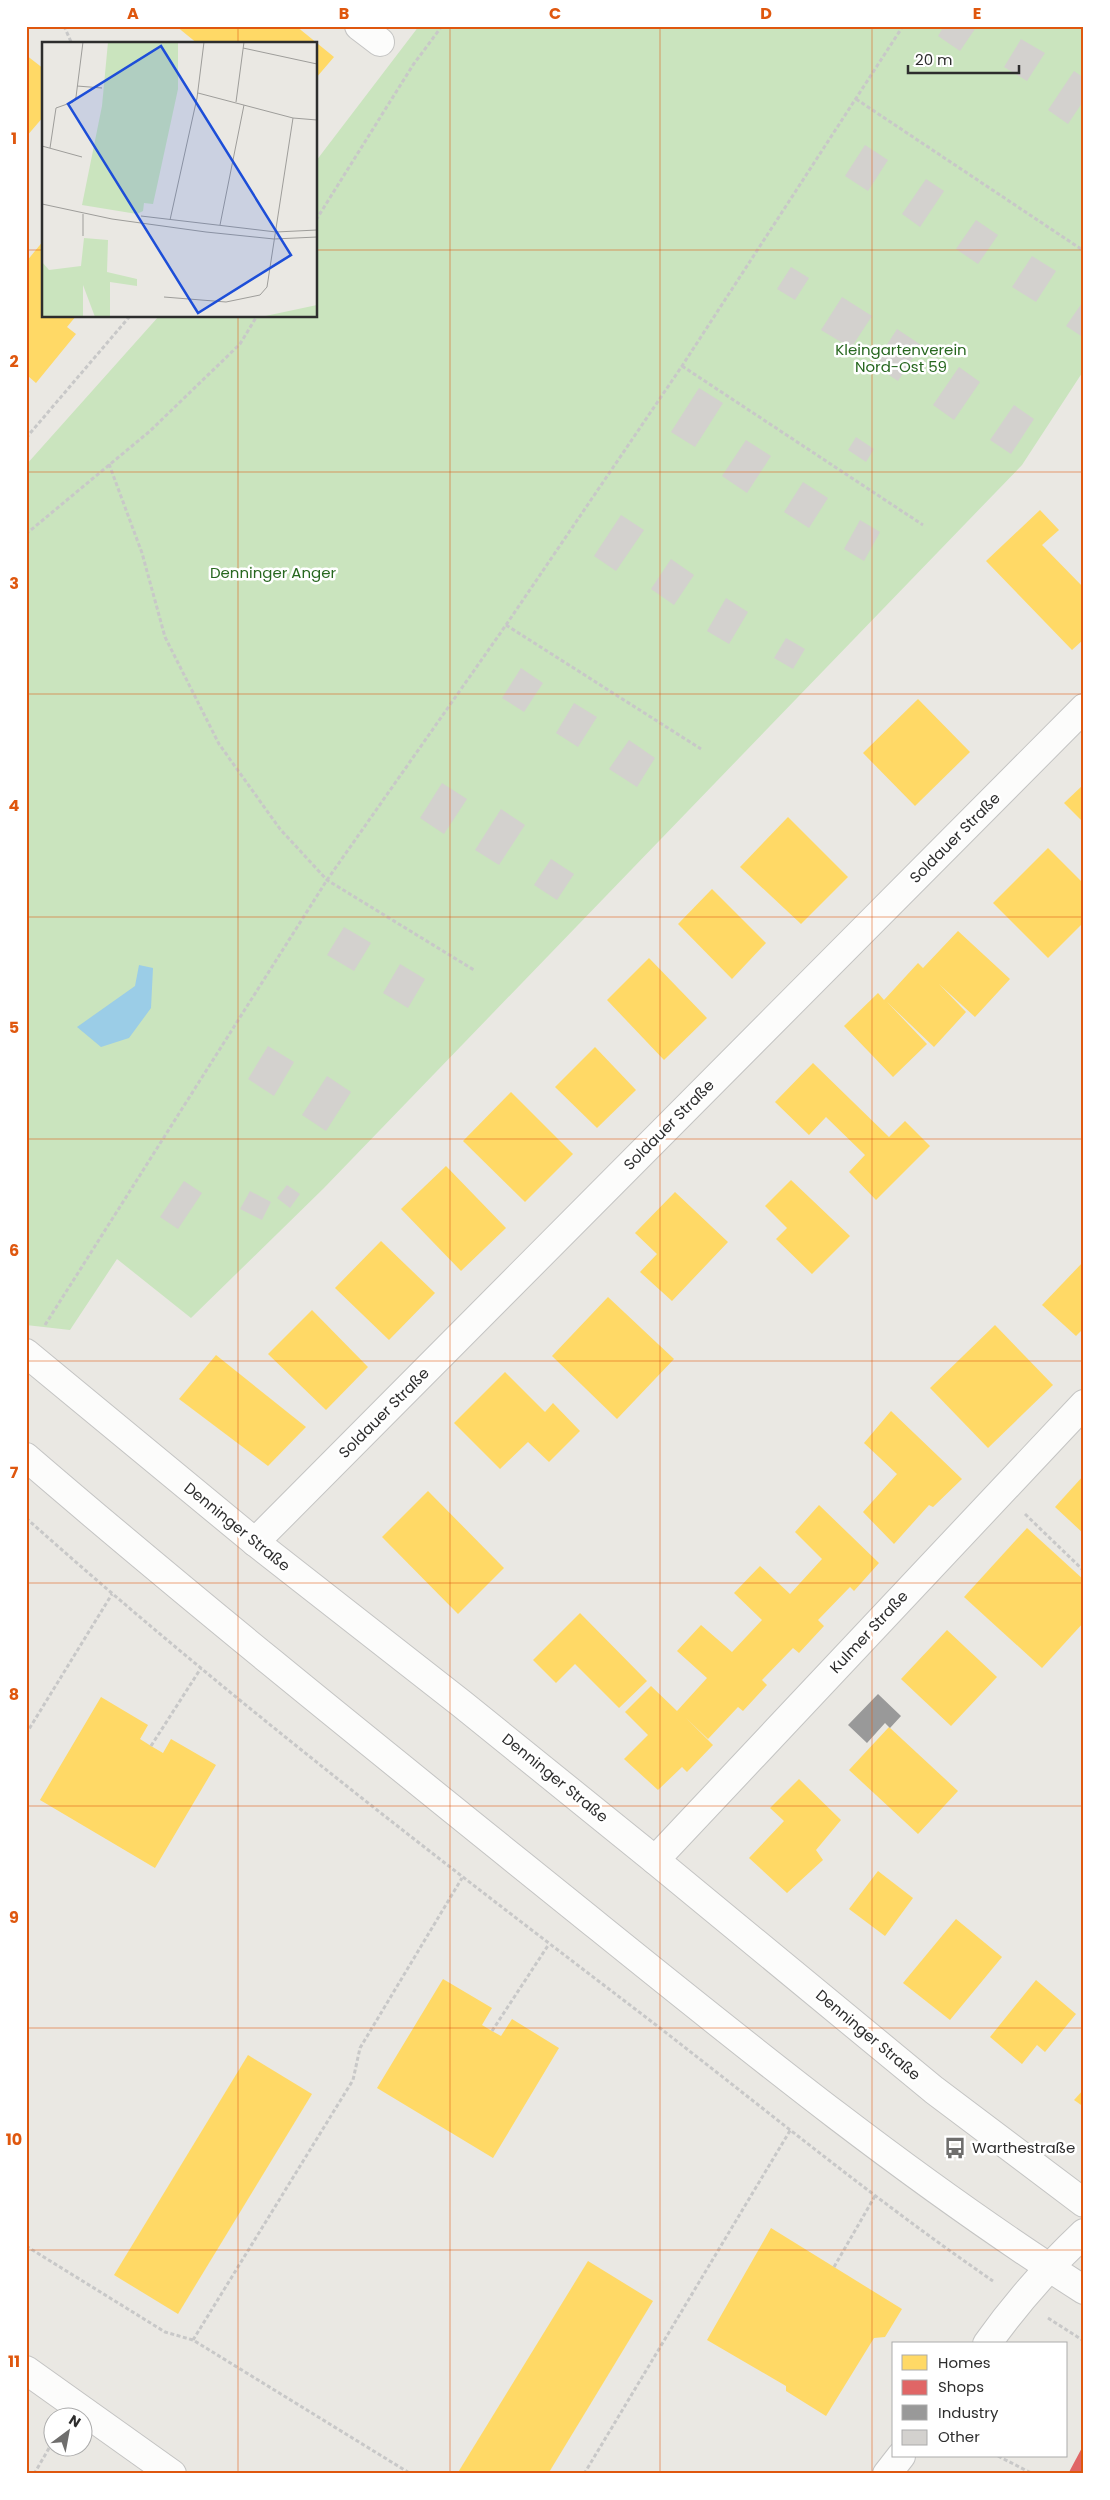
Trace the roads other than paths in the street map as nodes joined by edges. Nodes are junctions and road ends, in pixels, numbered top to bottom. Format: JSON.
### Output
{"nodes":[{"id":1,"x":1084,"y":708,"type":"edge"},
{"id":2,"x":26,"y":1353,"type":"edge"},
{"id":3,"x":1084,"y":1404,"type":"edge"},
{"id":4,"x":26,"y":1457,"type":"edge"},
{"id":5,"x":255,"y":1542,"type":"junction"},
{"id":6,"x":655,"y":1860,"type":"junction"},
{"id":7,"x":1084,"y":2203,"type":"edge"},
{"id":8,"x":1084,"y":2233,"type":"edge"},
{"id":9,"x":1048,"y":2267,"type":"junction"},
{"id":10,"x":1084,"y":2290,"type":"edge"},
{"id":11,"x":988,"y":2342,"type":"edge"},
{"id":12,"x":26,"y":2370,"type":"edge"},
{"id":13,"x":900,"y":2458,"type":"edge"},
{"id":14,"x":172,"y":2474,"type":"edge"},
{"id":15,"x":888,"y":2474,"type":"edge"}],
"edges":[{"from":1,"to":5,"type":"street","name":"Soldauer Straße"},
{"from":2,"to":5,"type":"street","name":"Denninger Straße"},
{"from":3,"to":6,"type":"street","name":"Kulmer Straße"},
{"from":4,"to":9,"type":"street"},
{"from":5,"to":6,"type":"street","name":"Denninger Straße"},
{"from":6,"to":7,"type":"street","name":"Denninger Straße"},
{"from":8,"to":9,"type":"street"},
{"from":9,"to":10,"type":"street"},
{"from":9,"to":11,"type":"street"},
{"from":12,"to":14,"type":"street"},
{"from":13,"to":15,"type":"street"}]}
